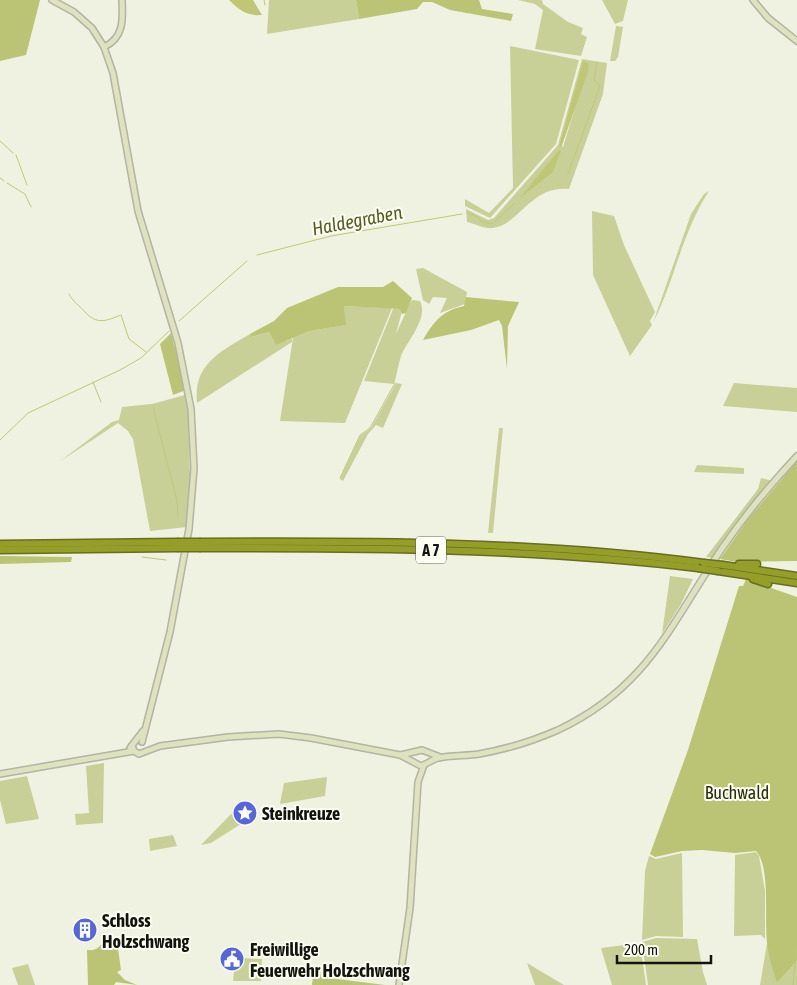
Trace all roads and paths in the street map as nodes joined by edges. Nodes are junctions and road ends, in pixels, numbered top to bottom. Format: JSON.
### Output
{"nodes":[{"id":1,"x":52,"y":0,"type":"edge"},
{"id":2,"x":122,"y":0,"type":"edge"},
{"id":3,"x":753,"y":0,"type":"edge"},
{"id":4,"x":797,"y":41,"type":"edge"},
{"id":5,"x":104,"y":47,"type":"junction"},
{"id":6,"x":797,"y":456,"type":"edge"},
{"id":7,"x":0,"y":544,"type":"edge"},
{"id":8,"x":177,"y":545,"type":"junction"},
{"id":9,"x":201,"y":545,"type":"junction"},
{"id":10,"x":0,"y":550,"type":"edge"},
{"id":11,"x":757,"y":564,"type":"dead end"},
{"id":12,"x":723,"y":565,"type":"junction"},
{"id":13,"x":732,"y":572,"type":"junction"},
{"id":14,"x":797,"y":576,"type":"edge"},
{"id":15,"x":797,"y":583,"type":"edge"},
{"id":16,"x":768,"y":584,"type":"dead end"},
{"id":17,"x":142,"y":745,"type":"junction"},
{"id":18,"x":133,"y":749,"type":"junction"},
{"id":19,"x":415,"y":752,"type":"junction"},
{"id":20,"x":427,"y":753,"type":"junction"},
{"id":21,"x":400,"y":755,"type":"junction"},
{"id":22,"x":440,"y":757,"type":"junction"},
{"id":23,"x":414,"y":762,"type":"junction"},
{"id":24,"x":426,"y":763,"type":"junction"},
{"id":25,"x":0,"y":774,"type":"edge"},
{"id":26,"x":418,"y":782,"type":"junction"},
{"id":27,"x":399,"y":985,"type":"edge"}],
"edges":[{"from":1,"to":5,"type":"main road"},
{"from":2,"to":5,"type":"main road"},
{"from":3,"to":4,"type":"main road"},
{"from":5,"to":17,"type":"main road"},
{"from":6,"to":22,"type":"main road"},
{"from":7,"to":8,"type":"highway","number":"A 7"},
{"from":8,"to":9,"type":"highway","number":"A 7","bridge":true},
{"from":8,"to":10,"type":"highway","number":"A 7"},
{"from":9,"to":12,"type":"highway","number":"A 7","bridge":true},
{"from":9,"to":13,"type":"highway","number":"A 7","bridge":true},
{"from":11,"to":12,"type":"highway"},
{"from":12,"to":14,"type":"highway","number":"A 7"},
{"from":13,"to":15,"type":"highway","number":"A 7"},
{"from":13,"to":16,"type":"highway"},
{"from":17,"to":18,"type":"main road"},
{"from":17,"to":18,"type":"main road"},
{"from":17,"to":21,"type":"main road"},
{"from":18,"to":25,"type":"main road"},
{"from":19,"to":20,"type":"main road"},
{"from":19,"to":21,"type":"main road"},
{"from":19,"to":23,"type":"main road"},
{"from":20,"to":22,"type":"main road"},
{"from":20,"to":24,"type":"main road"},
{"from":21,"to":23,"type":"main road"},
{"from":22,"to":24,"type":"main road"},
{"from":23,"to":24,"type":"main road"},
{"from":23,"to":26,"type":"main road"},
{"from":24,"to":26,"type":"main road"},
{"from":26,"to":27,"type":"main road"}]}
